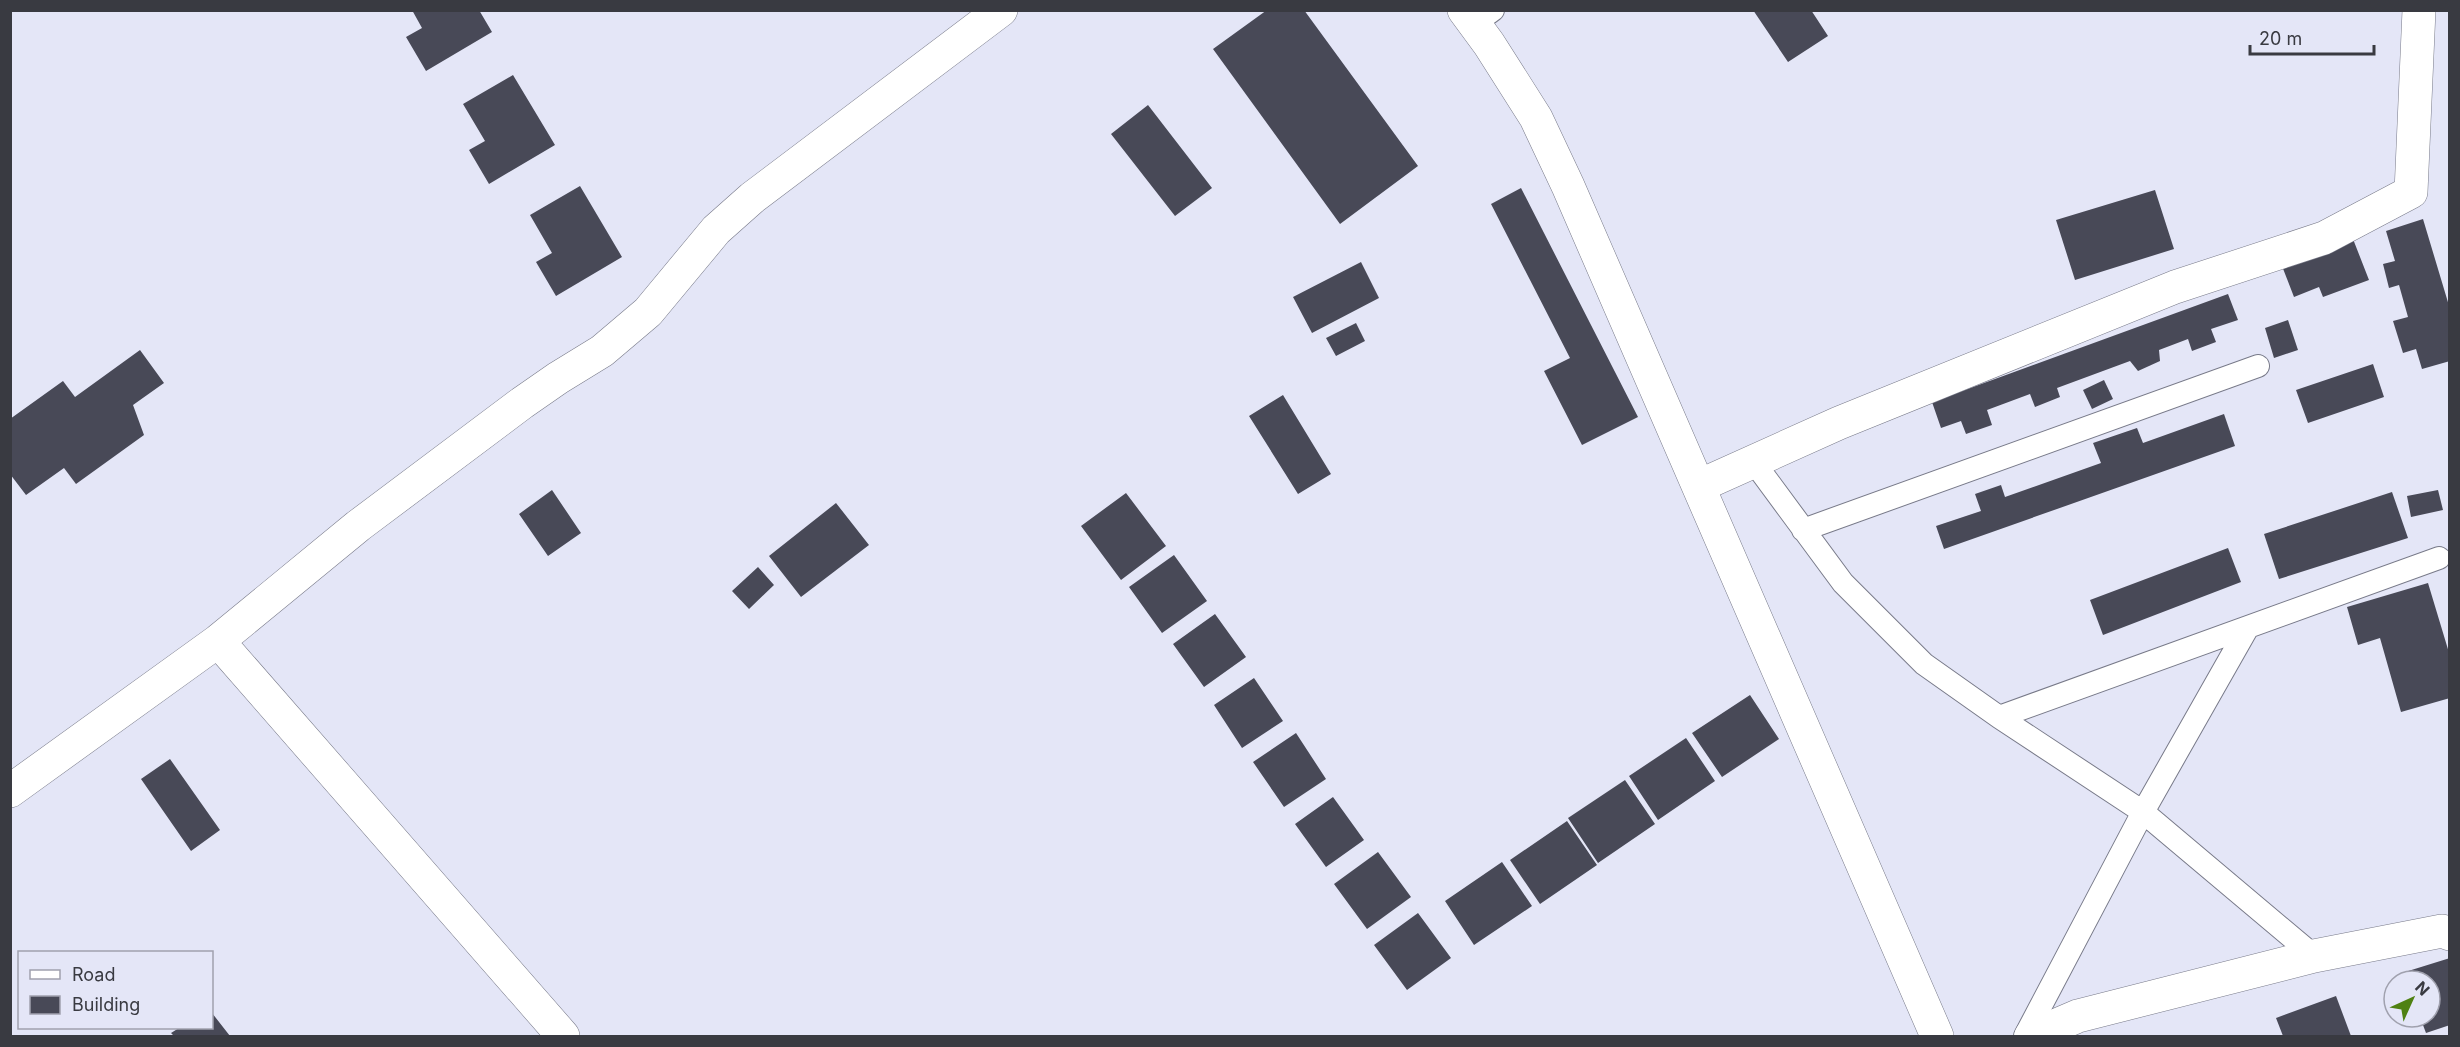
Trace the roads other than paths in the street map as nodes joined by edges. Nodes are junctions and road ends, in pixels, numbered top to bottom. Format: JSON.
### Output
{"nodes":[{"id":1,"x":1001,"y":10,"type":"edge"},
{"id":2,"x":2419,"y":10,"type":"edge"},
{"id":3,"x":1477,"y":15,"type":"edge"},
{"id":4,"x":2258,"y":366,"type":"dead end"},
{"id":5,"x":1753,"y":461,"type":"junction"},
{"id":6,"x":1699,"y":486,"type":"junction"},
{"id":7,"x":1803,"y":530,"type":"junction"},
{"id":8,"x":2439,"y":558,"type":"dead end"},
{"id":9,"x":2248,"y":627,"type":"junction"},
{"id":10,"x":218,"y":641,"type":"junction"},
{"id":11,"x":1999,"y":717,"type":"junction"},
{"id":12,"x":10,"y":791,"type":"edge"},
{"id":13,"x":2143,"y":812,"type":"junction"},
{"id":14,"x":2450,"y":934,"type":"edge"},
{"id":15,"x":2314,"y":956,"type":"junction"},
{"id":16,"x":563,"y":1036,"type":"edge"},
{"id":17,"x":1937,"y":1036,"type":"edge"},
{"id":18,"x":2025,"y":1036,"type":"edge"},
{"id":19,"x":2031,"y":1036,"type":"edge"}],
"edges":[{"from":1,"to":10,"type":"street"},
{"from":2,"to":5,"type":"street"},
{"from":3,"to":6,"type":"street"},
{"from":4,"to":7,"type":"lane"},
{"from":5,"to":6,"type":"street"},
{"from":5,"to":7,"type":"lane"},
{"from":6,"to":17,"type":"street"},
{"from":7,"to":11,"type":"lane"},
{"from":8,"to":9,"type":"lane"},
{"from":9,"to":11,"type":"lane"},
{"from":9,"to":13,"type":"lane"},
{"from":10,"to":12,"type":"street"},
{"from":10,"to":16,"type":"street"},
{"from":11,"to":13,"type":"lane"},
{"from":13,"to":15,"type":"lane"},
{"from":13,"to":18,"type":"lane"},
{"from":14,"to":15,"type":"street"},
{"from":15,"to":19,"type":"street"}]}
